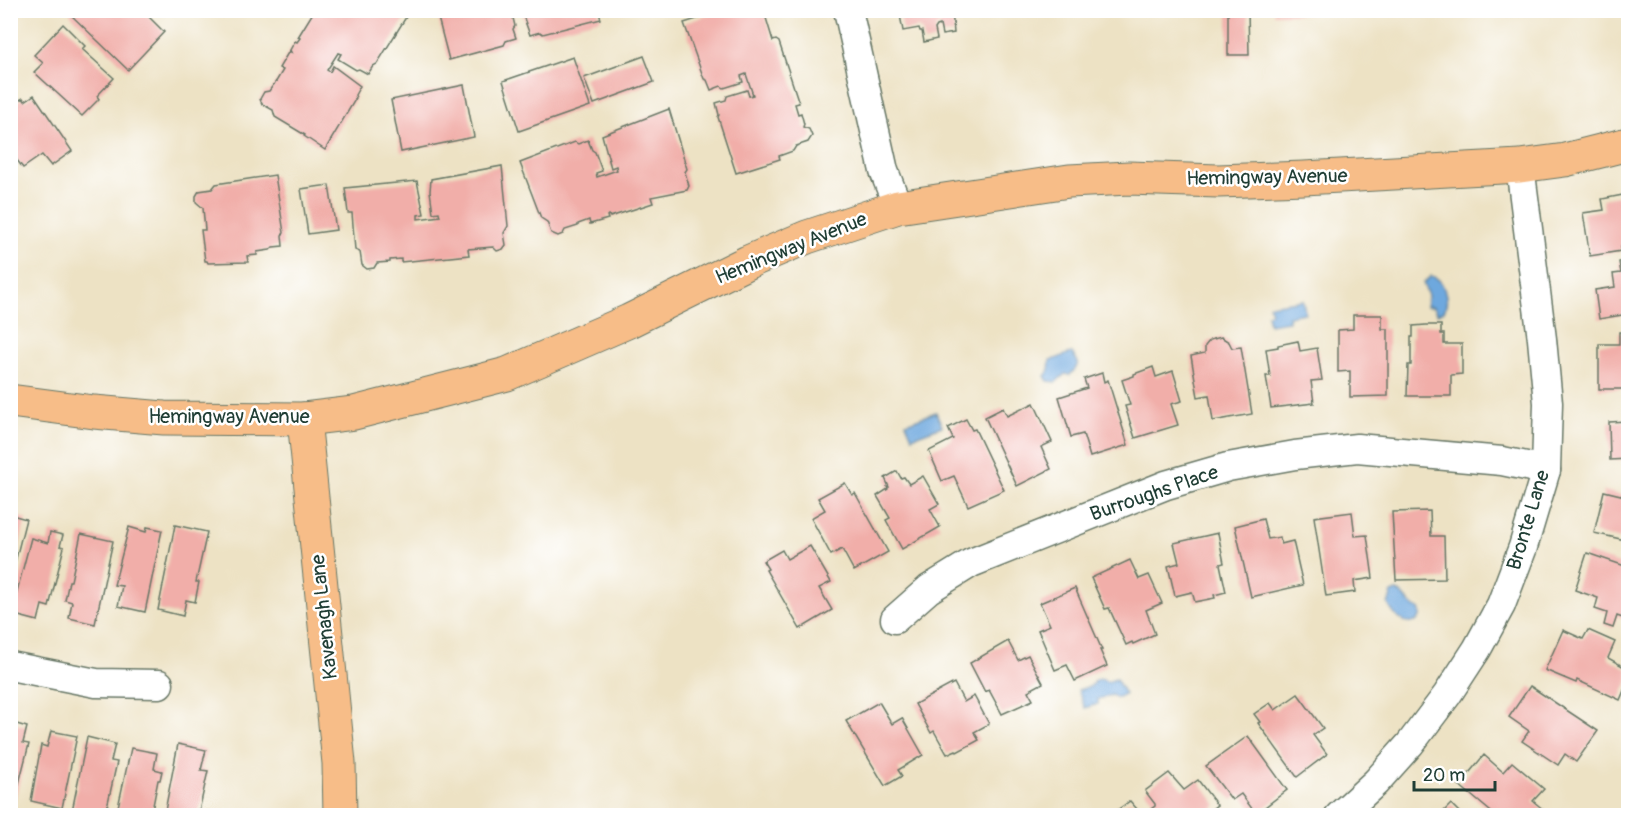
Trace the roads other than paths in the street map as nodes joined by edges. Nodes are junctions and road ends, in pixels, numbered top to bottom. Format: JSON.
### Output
{"nodes":[{"id":1,"x":848,"y":10,"type":"edge"},
{"id":2,"x":1629,"y":144,"type":"edge"},
{"id":3,"x":1520,"y":166,"type":"junction"},
{"id":4,"x":898,"y":207,"type":"junction"},
{"id":5,"x":10,"y":401,"type":"edge"},
{"id":6,"x":304,"y":419,"type":"junction"},
{"id":7,"x":1546,"y":470,"type":"junction"},
{"id":8,"x":895,"y":619,"type":"dead end"},
{"id":9,"x":10,"y":666,"type":"edge"},
{"id":10,"x":159,"y":684,"type":"dead end"},
{"id":11,"x":340,"y":816,"type":"edge"},
{"id":12,"x":1339,"y":816,"type":"edge"}],
"edges":[{"from":1,"to":4,"type":"street"},
{"from":2,"to":3,"type":"main road","name":"Hemingway Avenue"},
{"from":3,"to":4,"type":"main road","name":"Hemingway Avenue"},
{"from":3,"to":7,"type":"street","name":"Bronte Lane"},
{"from":4,"to":6,"type":"main road","name":"Hemingway Avenue"},
{"from":5,"to":6,"type":"main road","name":"Hemingway Avenue"},
{"from":6,"to":11,"type":"main road","name":"Kavenagh Lane"},
{"from":7,"to":8,"type":"street","name":"Burroughs Place"},
{"from":7,"to":12,"type":"street","name":"Bronte Lane"},
{"from":9,"to":10,"type":"street"}]}
